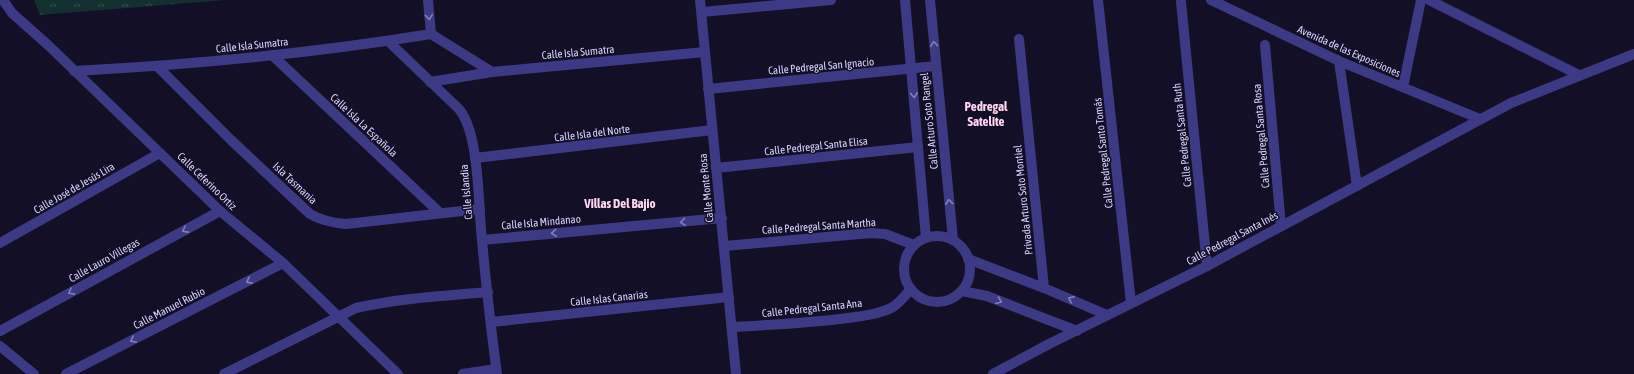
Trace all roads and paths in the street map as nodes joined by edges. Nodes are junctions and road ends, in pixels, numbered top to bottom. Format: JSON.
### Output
{"nodes":[{"id":1,"x":3,"y":0,"type":"edge"},
{"id":2,"x":428,"y":0,"type":"edge"},
{"id":3,"x":700,"y":0,"type":"edge"},
{"id":4,"x":831,"y":0,"type":"edge"},
{"id":5,"x":905,"y":0,"type":"edge"},
{"id":6,"x":930,"y":0,"type":"edge"},
{"id":7,"x":1098,"y":0,"type":"edge"},
{"id":8,"x":1211,"y":0,"type":"edge"},
{"id":9,"x":1421,"y":0,"type":"edge"},
{"id":10,"x":1429,"y":0,"type":"edge"},
{"id":11,"x":1181,"y":2,"type":"dead end"},
{"id":12,"x":702,"y":12,"type":"junction"},
{"id":13,"x":431,"y":34,"type":"junction"},
{"id":14,"x":1019,"y":39,"type":"dead end"},
{"id":15,"x":388,"y":41,"type":"junction"},
{"id":16,"x":1265,"y":45,"type":"dead end"},
{"id":17,"x":705,"y":52,"type":"junction"},
{"id":18,"x":1634,"y":54,"type":"edge"},
{"id":19,"x":272,"y":55,"type":"junction"},
{"id":20,"x":1339,"y":61,"type":"junction"},
{"id":21,"x":936,"y":66,"type":"junction"},
{"id":22,"x":158,"y":67,"type":"junction"},
{"id":23,"x":912,"y":69,"type":"junction"},
{"id":24,"x":74,"y":71,"type":"junction"},
{"id":25,"x":492,"y":72,"type":"junction"},
{"id":26,"x":1579,"y":76,"type":"junction"},
{"id":27,"x":430,"y":82,"type":"junction"},
{"id":28,"x":1402,"y":87,"type":"junction"},
{"id":29,"x":708,"y":88,"type":"junction"},
{"id":30,"x":1480,"y":119,"type":"junction"},
{"id":31,"x":712,"y":130,"type":"junction"},
{"id":32,"x":918,"y":147,"type":"junction"},
{"id":33,"x":160,"y":153,"type":"junction"},
{"id":34,"x":475,"y":158,"type":"junction"},
{"id":35,"x":716,"y":168,"type":"junction"},
{"id":36,"x":1358,"y":186,"type":"junction"},
{"id":37,"x":480,"y":209,"type":"junction"},
{"id":38,"x":220,"y":211,"type":"junction"},
{"id":39,"x":440,"y":213,"type":"junction"},
{"id":40,"x":722,"y":218,"type":"junction"},
{"id":41,"x":1281,"y":226,"type":"junction"},
{"id":42,"x":926,"y":238,"type":"junction"},
{"id":43,"x":482,"y":240,"type":"junction"},
{"id":44,"x":953,"y":240,"type":"junction"},
{"id":45,"x":0,"y":243,"type":"edge"},
{"id":46,"x":914,"y":245,"type":"junction"},
{"id":47,"x":725,"y":246,"type":"junction"},
{"id":48,"x":968,"y":259,"type":"junction"},
{"id":49,"x":283,"y":263,"type":"junction"},
{"id":50,"x":1207,"y":266,"type":"junction"},
{"id":51,"x":1044,"y":288,"type":"junction"},
{"id":52,"x":910,"y":290,"type":"junction"},
{"id":53,"x":962,"y":291,"type":"junction"},
{"id":54,"x":488,"y":292,"type":"junction"},
{"id":55,"x":729,"y":297,"type":"junction"},
{"id":56,"x":1131,"y":303,"type":"junction"},
{"id":57,"x":339,"y":315,"type":"junction"},
{"id":58,"x":1107,"y":315,"type":"junction"},
{"id":59,"x":492,"y":322,"type":"junction"},
{"id":60,"x":732,"y":327,"type":"junction"},
{"id":61,"x":0,"y":331,"type":"edge"},
{"id":62,"x":1077,"y":331,"type":"junction"},
{"id":63,"x":0,"y":346,"type":"edge"},
{"id":64,"x":496,"y":372,"type":"edge"},
{"id":65,"x":34,"y":374,"type":"edge"},
{"id":66,"x":66,"y":374,"type":"edge"},
{"id":67,"x":224,"y":374,"type":"edge"},
{"id":68,"x":398,"y":374,"type":"edge"},
{"id":69,"x":463,"y":374,"type":"edge"},
{"id":70,"x":736,"y":374,"type":"edge"},
{"id":71,"x":993,"y":374,"type":"edge"}],
"edges":[{"from":1,"to":24,"type":"street","name":"Calle Ceferino Ortiz"},
{"from":2,"to":13,"type":"street","one_way":true},
{"from":3,"to":12,"type":"street","name":"Calle Monte Rosa"},
{"from":4,"to":12,"type":"street"},
{"from":5,"to":23,"type":"street","name":"Calle Arturo Soto Rangel"},
{"from":21,"to":6,"type":"street","name":"Calle Arturo Soto Rangel","one_way":true},
{"from":7,"to":56,"type":"street","name":"Calle Pedregal Santo Tomás"},
{"from":8,"to":20,"type":"street","name":"Avenida de las Exposiciones"},
{"from":9,"to":28,"type":"street"},
{"from":10,"to":26,"type":"street"},
{"from":11,"to":50,"type":"street","name":"Calle Pedregal Santa Ruth"},
{"from":12,"to":17,"type":"street","name":"Calle Monte Rosa"},
{"from":13,"to":15,"type":"street","name":"Calle Isla Sumatra"},
{"from":13,"to":25,"type":"street"},
{"from":14,"to":51,"type":"street","name":"Privada Arturo Soto Montiel"},
{"from":15,"to":19,"type":"street","name":"Calle Isla Sumatra"},
{"from":15,"to":27,"type":"street","name":"Calle Islandia"},
{"from":16,"to":41,"type":"street","name":"Calle Pedregal Santa Rosa"},
{"from":17,"to":25,"type":"street","name":"Calle Isla Sumatra"},
{"from":17,"to":29,"type":"street","name":"Calle Monte Rosa"},
{"from":18,"to":26,"type":"street","name":"Calle Pedregal Santa Inés"},
{"from":19,"to":22,"type":"street","name":"Calle Isla Sumatra"},
{"from":19,"to":39,"type":"street","name":"Calle Isla La Española"},
{"from":20,"to":28,"type":"street","name":"Avenida de las Exposiciones"},
{"from":20,"to":36,"type":"street"},
{"from":21,"to":23,"type":"street","name":"Calle Pedregal San Ignacio"},
{"from":44,"to":21,"type":"street","name":"Calle Arturo Soto Rangel","one_way":true},
{"from":22,"to":24,"type":"street","name":"Calle Isla Sumatra"},
{"from":22,"to":39,"type":"street","name":"Isla Tasmania"},
{"from":23,"to":29,"type":"street","name":"Calle Pedregal San Ignacio"},
{"from":23,"to":32,"type":"street","name":"Calle Arturo Soto Rangel","one_way":true},
{"from":24,"to":33,"type":"street","name":"Calle Ceferino Ortiz"},
{"from":25,"to":27,"type":"street","name":"Calle Isla Sumatra"},
{"from":26,"to":30,"type":"street","name":"Calle Pedregal Santa Inés"},
{"from":27,"to":34,"type":"street","name":"Calle Islandia"},
{"from":28,"to":30,"type":"street","name":"Avenida de las Exposiciones"},
{"from":29,"to":31,"type":"street","name":"Calle Monte Rosa"},
{"from":30,"to":36,"type":"street","name":"Calle Pedregal Santa Inés"},
{"from":31,"to":34,"type":"street","name":"Calle Isla del Norte"},
{"from":31,"to":35,"type":"street","name":"Calle Monte Rosa"},
{"from":32,"to":35,"type":"street","name":"Calle Pedregal Santa Elisa"},
{"from":32,"to":42,"type":"street","name":"Calle Arturo Soto Rangel"},
{"from":33,"to":38,"type":"street","name":"Calle Ceferino Ortiz"},
{"from":33,"to":45,"type":"street","name":"Calle José de Jesús Lira"},
{"from":34,"to":37,"type":"street","name":"Calle Islandia"},
{"from":35,"to":40,"type":"street","name":"Calle Monte Rosa"},
{"from":36,"to":41,"type":"street","name":"Calle Pedregal Santa Inés"},
{"from":37,"to":39,"type":"street","name":"Isla Tasmania"},
{"from":37,"to":43,"type":"street","name":"Calle Islandia"},
{"from":38,"to":49,"type":"street","name":"Calle Ceferino Ortiz"},
{"from":38,"to":61,"type":"street","name":"Calle Lauro Villegas","one_way":true},
{"from":40,"to":43,"type":"street","name":"Calle Isla Mindanao","one_way":true},
{"from":40,"to":47,"type":"street","name":"Calle Monte Rosa"},
{"from":41,"to":50,"type":"street","name":"Calle Pedregal Santa Inés"},
{"from":42,"to":44,"type":"street"},
{"from":42,"to":46,"type":"street"},
{"from":43,"to":54,"type":"street","name":"Calle Islandia"},
{"from":44,"to":48,"type":"street"},
{"from":46,"to":47,"type":"street","name":"Calle Pedregal Santa Martha"},
{"from":46,"to":52,"type":"street"},
{"from":47,"to":55,"type":"street","name":"Calle Monte Rosa"},
{"from":48,"to":51,"type":"street"},
{"from":48,"to":53,"type":"street"},
{"from":49,"to":57,"type":"street","name":"Calle Ceferino Ortiz"},
{"from":49,"to":66,"type":"street","name":"Calle Manuel Rubio","one_way":true},
{"from":50,"to":56,"type":"street","name":"Calle Pedregal Santa Inés"},
{"from":58,"to":51,"type":"street","one_way":true},
{"from":52,"to":53,"type":"street"},
{"from":52,"to":60,"type":"street","name":"Calle Pedregal Santa Ana"},
{"from":53,"to":62,"type":"street","one_way":true},
{"from":54,"to":57,"type":"street"},
{"from":54,"to":59,"type":"street","name":"Calle Islandia"},
{"from":55,"to":59,"type":"street","name":"Calle Islas Canarias"},
{"from":55,"to":60,"type":"street","name":"Calle Monte Rosa"},
{"from":56,"to":58,"type":"street","name":"Calle Pedregal Santa Inés"},
{"from":57,"to":67,"type":"street"},
{"from":57,"to":68,"type":"street","name":"Calle Ceferino Ortiz"},
{"from":58,"to":62,"type":"street","name":"Calle Pedregal Santa Inés"},
{"from":59,"to":64,"type":"street","name":"Calle Islandia"},
{"from":60,"to":70,"type":"street","name":"Calle Monte Rosa"},
{"from":62,"to":71,"type":"street","name":"Calle Pedregal Santa Inés"},
{"from":63,"to":65,"type":"street"},
{"from":64,"to":69,"type":"street"}]}
